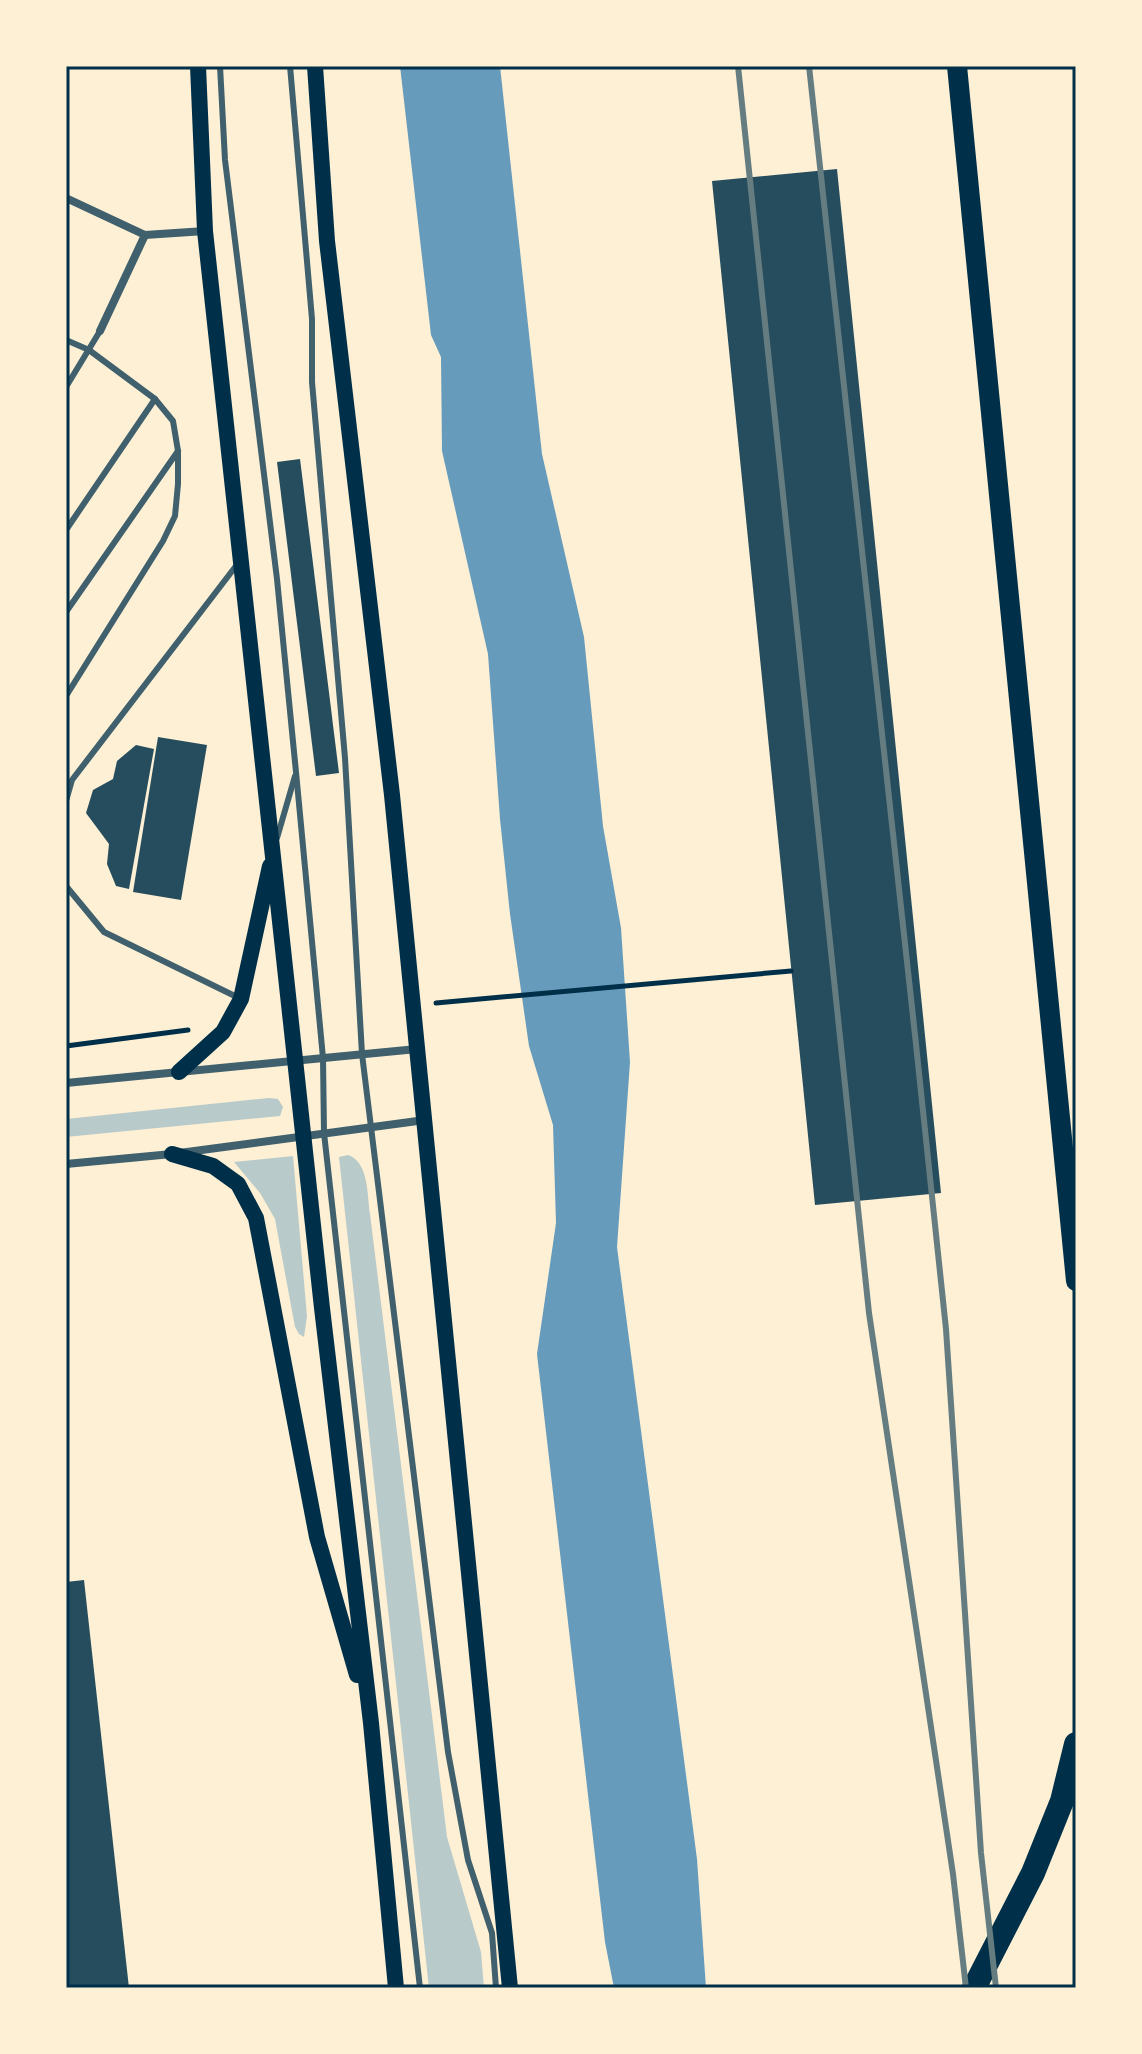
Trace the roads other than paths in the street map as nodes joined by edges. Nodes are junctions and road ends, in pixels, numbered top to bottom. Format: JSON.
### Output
{"nodes":[{"id":1,"x":198,"y":66,"type":"edge"},
{"id":2,"x":220,"y":66,"type":"edge"},
{"id":3,"x":290,"y":66,"type":"edge"},
{"id":4,"x":315,"y":66,"type":"edge"},
{"id":5,"x":957,"y":66,"type":"edge"},
{"id":6,"x":66,"y":198,"type":"edge"},
{"id":7,"x":205,"y":231,"type":"junction"},
{"id":8,"x":145,"y":235,"type":"junction"},
{"id":9,"x":100,"y":331,"type":"joint"},
{"id":10,"x":66,"y":340,"type":"edge"},
{"id":11,"x":89,"y":350,"type":"junction"},
{"id":12,"x":66,"y":387,"type":"edge"},
{"id":13,"x":155,"y":399,"type":"junction"},
{"id":14,"x":178,"y":451,"type":"junction"},
{"id":15,"x":66,"y":530,"type":"edge"},
{"id":16,"x":241,"y":558,"type":"junction"},
{"id":17,"x":66,"y":612,"type":"edge"},
{"id":18,"x":66,"y":696,"type":"edge"},
{"id":19,"x":296,"y":772,"type":"junction"},
{"id":20,"x":66,"y":801,"type":"edge"},
{"id":21,"x":273,"y":853,"type":"junction"},
{"id":22,"x":66,"y":886,"type":"edge"},
{"id":23,"x":241,"y":999,"type":"junction"},
{"id":24,"x":418,"y":1049,"type":"junction"},
{"id":25,"x":362,"y":1054,"type":"junction"},
{"id":26,"x":323,"y":1058,"type":"junction"},
{"id":27,"x":295,"y":1061,"type":"junction"},
{"id":28,"x":179,"y":1072,"type":"junction"},
{"id":29,"x":66,"y":1083,"type":"edge"},
{"id":30,"x":425,"y":1120,"type":"junction"},
{"id":31,"x":371,"y":1127,"type":"junction"},
{"id":32,"x":324,"y":1133,"type":"junction"},
{"id":33,"x":304,"y":1136,"type":"junction"},
{"id":34,"x":172,"y":1154,"type":"junction"},
{"id":35,"x":66,"y":1164,"type":"edge"},
{"id":36,"x":1076,"y":1281,"type":"edge"},
{"id":37,"x":371,"y":1723,"type":"junction"},
{"id":38,"x":1076,"y":1744,"type":"edge"},
{"id":39,"x":396,"y":1988,"type":"edge"},
{"id":40,"x":420,"y":1988,"type":"edge"},
{"id":41,"x":496,"y":1988,"type":"edge"},
{"id":42,"x":510,"y":1988,"type":"edge"},
{"id":43,"x":974,"y":1988,"type":"edge"}],
"edges":[{"from":1,"to":7,"type":"main road"},
{"from":2,"to":19,"type":"lane"},
{"from":3,"to":25,"type":"lane"},
{"from":4,"to":24,"type":"main road"},
{"from":5,"to":36,"type":"main road"},
{"from":6,"to":8,"type":"street"},
{"from":7,"to":8,"type":"street"},
{"from":7,"to":16,"type":"main road"},
{"from":8,"to":9,"type":"street"},
{"from":9,"to":11,"type":"lane"},
{"from":10,"to":11,"type":"lane"},
{"from":11,"to":12,"type":"lane"},
{"from":11,"to":13,"type":"lane"},
{"from":13,"to":14,"type":"lane"},
{"from":13,"to":15,"type":"lane"},
{"from":14,"to":17,"type":"lane"},
{"from":14,"to":18,"type":"lane"},
{"from":16,"to":20,"type":"lane"},
{"from":16,"to":21,"type":"main road"},
{"from":19,"to":21,"type":"lane"},
{"from":19,"to":26,"type":"lane"},
{"from":21,"to":23,"type":"main road"},
{"from":21,"to":27,"type":"main road"},
{"from":22,"to":23,"type":"lane"},
{"from":23,"to":28,"type":"main road"},
{"from":24,"to":25,"type":"street"},
{"from":24,"to":30,"type":"main road"},
{"from":25,"to":26,"type":"street"},
{"from":25,"to":31,"type":"lane"},
{"from":26,"to":27,"type":"street"},
{"from":26,"to":32,"type":"lane"},
{"from":27,"to":28,"type":"street"},
{"from":27,"to":33,"type":"main road"},
{"from":28,"to":29,"type":"street"},
{"from":30,"to":31,"type":"street"},
{"from":30,"to":42,"type":"main road"},
{"from":31,"to":32,"type":"street"},
{"from":31,"to":41,"type":"lane"},
{"from":32,"to":33,"type":"street"},
{"from":32,"to":40,"type":"lane"},
{"from":33,"to":34,"type":"street"},
{"from":33,"to":37,"type":"main road"},
{"from":34,"to":35,"type":"street"},
{"from":34,"to":37,"type":"main road"},
{"from":37,"to":39,"type":"main road"},
{"from":38,"to":43,"type":"highway"}]}
